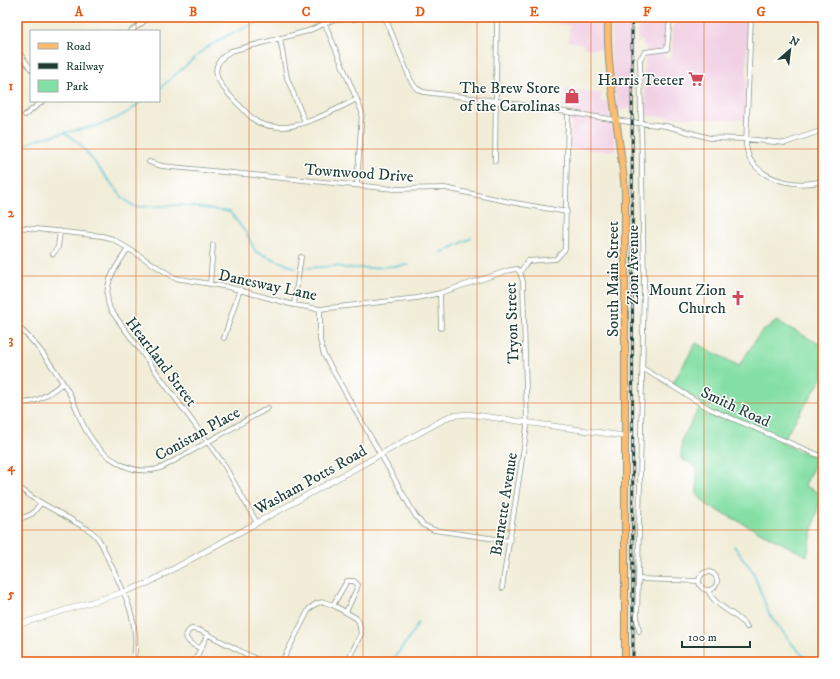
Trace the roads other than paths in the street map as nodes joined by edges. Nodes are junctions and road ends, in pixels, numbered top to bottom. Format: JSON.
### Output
{"nodes":[{"id":1,"x":150,"y":17,"type":"edge"},
{"id":2,"x":322,"y":17,"type":"edge"},
{"id":3,"x":361,"y":17,"type":"edge"},
{"id":4,"x":384,"y":17,"type":"edge"},
{"id":5,"x":497,"y":17,"type":"edge"},
{"id":6,"x":608,"y":17,"type":"edge"},
{"id":7,"x":670,"y":17,"type":"edge"},
{"id":8,"x":751,"y":17,"type":"edge"},
{"id":9,"x":325,"y":24,"type":"junction"},
{"id":10,"x":132,"y":30,"type":"edge"},
{"id":11,"x":280,"y":38,"type":"junction"},
{"id":12,"x":17,"y":50,"type":"edge"},
{"id":13,"x":30,"y":68,"type":"edge"},
{"id":14,"x":357,"y":99,"type":"junction"},
{"id":15,"x":497,"y":101,"type":"junction"},
{"id":16,"x":42,"y":102,"type":"edge"},
{"id":17,"x":568,"y":112,"type":"junction"},
{"id":18,"x":25,"y":115,"type":"dead end"},
{"id":19,"x":616,"y":119,"type":"junction"},
{"id":20,"x":305,"y":122,"type":"junction"},
{"id":21,"x":642,"y":124,"type":"junction"},
{"id":22,"x":823,"y":130,"type":"edge"},
{"id":23,"x":746,"y":139,"type":"junction"},
{"id":24,"x":495,"y":161,"type":"dead end"},
{"id":25,"x":149,"y":162,"type":"dead end"},
{"id":26,"x":823,"y":181,"type":"edge"},
{"id":27,"x":357,"y":185,"type":"junction"},
{"id":28,"x":567,"y":212,"type":"junction"},
{"id":29,"x":17,"y":227,"type":"edge"},
{"id":30,"x":60,"y":231,"type":"junction"},
{"id":31,"x":213,"y":245,"type":"dead end"},
{"id":32,"x":128,"y":249,"type":"junction"},
{"id":33,"x":53,"y":254,"type":"dead end"},
{"id":34,"x":301,"y":257,"type":"dead end"},
{"id":35,"x":520,"y":272,"type":"junction"},
{"id":36,"x":210,"y":284,"type":"junction"},
{"id":37,"x":240,"y":289,"type":"junction"},
{"id":38,"x":440,"y":293,"type":"junction"},
{"id":39,"x":294,"y":305,"type":"junction"},
{"id":40,"x":320,"y":309,"type":"junction"},
{"id":41,"x":17,"y":326,"type":"edge"},
{"id":42,"x":441,"y":328,"type":"dead end"},
{"id":43,"x":224,"y":338,"type":"dead end"},
{"id":44,"x":642,"y":368,"type":"junction"},
{"id":45,"x":63,"y":383,"type":"junction"},
{"id":46,"x":17,"y":402,"type":"edge"},
{"id":47,"x":268,"y":408,"type":"dead end"},
{"id":48,"x":526,"y":423,"type":"junction"},
{"id":49,"x":624,"y":436,"type":"junction"},
{"id":50,"x":207,"y":442,"type":"junction"},
{"id":51,"x":380,"y":456,"type":"junction"},
{"id":52,"x":823,"y":457,"type":"edge"},
{"id":53,"x":17,"y":486,"type":"edge"},
{"id":54,"x":41,"y":503,"type":"junction"},
{"id":55,"x":17,"y":520,"type":"edge"},
{"id":56,"x":258,"y":523,"type":"junction"},
{"id":57,"x":510,"y":541,"type":"junction"},
{"id":58,"x":638,"y":579,"type":"junction"},
{"id":59,"x":699,"y":581,"type":"junction"},
{"id":60,"x":502,"y":588,"type":"dead end"},
{"id":61,"x":708,"y":590,"type":"junction"},
{"id":62,"x":124,"y":592,"type":"junction"},
{"id":63,"x":333,"y":606,"type":"junction"},
{"id":64,"x":346,"y":612,"type":"junction"},
{"id":65,"x":17,"y":625,"type":"edge"},
{"id":66,"x":747,"y":628,"type":"dead end"},
{"id":67,"x":639,"y":631,"type":"dead end"},
{"id":68,"x":208,"y":634,"type":"junction"},
{"id":69,"x":200,"y":648,"type":"junction"},
{"id":70,"x":133,"y":662,"type":"edge"},
{"id":71,"x":194,"y":662,"type":"edge"},
{"id":72,"x":262,"y":662,"type":"edge"},
{"id":73,"x":282,"y":662,"type":"edge"},
{"id":74,"x":347,"y":662,"type":"edge"},
{"id":75,"x":625,"y":662,"type":"edge"}],
"edges":[{"from":1,"to":10,"type":"street"},
{"from":2,"to":9,"type":"street"},
{"from":3,"to":9,"type":"street"},
{"from":4,"to":15,"type":"street"},
{"from":5,"to":15,"type":"street"},
{"from":6,"to":19,"type":"main road","name":"South Main Street"},
{"from":7,"to":21,"type":"street","name":"Zion Avenue"},
{"from":8,"to":23,"type":"street"},
{"from":9,"to":11,"type":"street"},
{"from":9,"to":14,"type":"street"},
{"from":11,"to":20,"type":"street"},
{"from":11,"to":20,"type":"street"},
{"from":12,"to":13,"type":"street"},
{"from":14,"to":20,"type":"street"},
{"from":14,"to":27,"type":"street"},
{"from":15,"to":17,"type":"street"},
{"from":15,"to":24,"type":"street"},
{"from":16,"to":18,"type":"street"},
{"from":17,"to":19,"type":"street"},
{"from":17,"to":28,"type":"street","name":"Tryon Street"},
{"from":19,"to":21,"type":"street"},
{"from":19,"to":49,"type":"main road","name":"South Main Street"},
{"from":21,"to":23,"type":"street"},
{"from":21,"to":44,"type":"street","name":"Zion Avenue"},
{"from":22,"to":23,"type":"street"},
{"from":23,"to":26,"type":"street"},
{"from":25,"to":27,"type":"street","name":"Townwood Drive"},
{"from":27,"to":28,"type":"street","name":"Townwood Drive"},
{"from":28,"to":35,"type":"street","name":"Tryon Street"},
{"from":29,"to":30,"type":"street","name":"Danesway Lane"},
{"from":30,"to":32,"type":"street","name":"Danesway Lane"},
{"from":30,"to":33,"type":"street"},
{"from":31,"to":36,"type":"street"},
{"from":32,"to":36,"type":"street","name":"Danesway Lane"},
{"from":32,"to":50,"type":"street","name":"Heartland Street"},
{"from":34,"to":39,"type":"street"},
{"from":35,"to":38,"type":"street","name":"Danesway Lane"},
{"from":35,"to":48,"type":"street","name":"Tryon Street"},
{"from":36,"to":37,"type":"street","name":"Danesway Lane"},
{"from":37,"to":39,"type":"street","name":"Danesway Lane"},
{"from":37,"to":43,"type":"street"},
{"from":38,"to":40,"type":"street","name":"Danesway Lane"},
{"from":38,"to":42,"type":"street"},
{"from":39,"to":40,"type":"street","name":"Danesway Lane"},
{"from":40,"to":51,"type":"street"},
{"from":41,"to":45,"type":"street","name":"Conistan Place"},
{"from":44,"to":52,"type":"street","name":"Smith Road"},
{"from":44,"to":58,"type":"street","name":"Zion Avenue"},
{"from":45,"to":46,"type":"street"},
{"from":45,"to":50,"type":"street","name":"Conistan Place"},
{"from":47,"to":50,"type":"street","name":"Conistan Place"},
{"from":48,"to":49,"type":"street","name":"Washam Potts Road"},
{"from":48,"to":51,"type":"street","name":"Washam Potts Road"},
{"from":48,"to":57,"type":"street","name":"Barnette Avenue"},
{"from":49,"to":75,"type":"main road","name":"South Main Street"},
{"from":50,"to":56,"type":"street","name":"Heartland Street"},
{"from":51,"to":56,"type":"street","name":"Washam Potts Road"},
{"from":51,"to":57,"type":"street"},
{"from":53,"to":54,"type":"street"},
{"from":54,"to":55,"type":"street"},
{"from":54,"to":62,"type":"street"},
{"from":56,"to":62,"type":"street","name":"Washam Potts Road"},
{"from":57,"to":60,"type":"street","name":"Barnette Avenue"},
{"from":58,"to":59,"type":"street"},
{"from":58,"to":67,"type":"street","name":"Zion Avenue"},
{"from":59,"to":61,"type":"street"},
{"from":59,"to":61,"type":"street"},
{"from":61,"to":66,"type":"street"},
{"from":62,"to":65,"type":"street","name":"Washam Potts Road"},
{"from":62,"to":70,"type":"street"},
{"from":63,"to":64,"type":"street"},
{"from":63,"to":64,"type":"street"},
{"from":63,"to":73,"type":"street"},
{"from":64,"to":74,"type":"street"},
{"from":68,"to":69,"type":"street"},
{"from":68,"to":69,"type":"street"},
{"from":68,"to":72,"type":"street"},
{"from":69,"to":71,"type":"street"}]}
